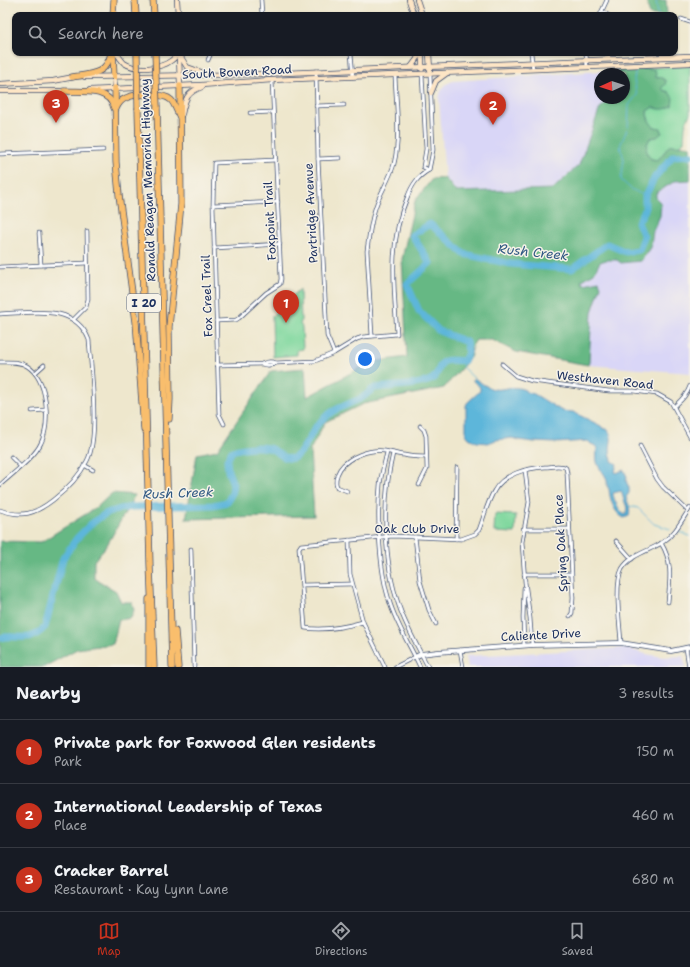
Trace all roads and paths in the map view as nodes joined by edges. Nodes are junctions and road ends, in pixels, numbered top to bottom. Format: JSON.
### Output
{"nodes":[{"id":1,"x":114,"y":0,"type":"edge"},
{"id":2,"x":136,"y":0,"type":"edge"},
{"id":3,"x":153,"y":0,"type":"edge"},
{"id":4,"x":177,"y":0,"type":"edge"},
{"id":5,"x":261,"y":0,"type":"edge"},
{"id":6,"x":409,"y":0,"type":"edge"},
{"id":7,"x":417,"y":0,"type":"edge"},
{"id":8,"x":607,"y":0,"type":"edge"},
{"id":9,"x":602,"y":11,"type":"edge"},
{"id":10,"x":113,"y":12,"type":"edge"},
{"id":11,"x":136,"y":12,"type":"edge"},
{"id":12,"x":154,"y":12,"type":"edge"},
{"id":13,"x":178,"y":12,"type":"edge"},
{"id":14,"x":262,"y":12,"type":"edge"},
{"id":15,"x":413,"y":12,"type":"edge"},
{"id":16,"x":421,"y":12,"type":"edge"},
{"id":17,"x":681,"y":19,"type":"dead end"},
{"id":18,"x":690,"y":22,"type":"edge"},
{"id":19,"x":111,"y":56,"type":"edge"},
{"id":20,"x":112,"y":56,"type":"edge"},
{"id":21,"x":119,"y":56,"type":"edge"},
{"id":22,"x":137,"y":56,"type":"edge"},
{"id":23,"x":155,"y":56,"type":"edge"},
{"id":24,"x":176,"y":56,"type":"edge"},
{"id":25,"x":179,"y":56,"type":"edge"},
{"id":26,"x":181,"y":56,"type":"edge"},
{"id":27,"x":210,"y":56,"type":"edge"},
{"id":28,"x":351,"y":56,"type":"edge"},
{"id":29,"x":419,"y":56,"type":"edge"},
{"id":30,"x":421,"y":56,"type":"edge"},
{"id":31,"x":429,"y":56,"type":"edge"},
{"id":32,"x":531,"y":56,"type":"edge"},
{"id":33,"x":586,"y":56,"type":"edge"},
{"id":34,"x":690,"y":56,"type":"edge"},
{"id":35,"x":208,"y":60,"type":"dead end"},
{"id":36,"x":586,"y":60,"type":"junction"},
{"id":37,"x":690,"y":62,"type":"edge"},
{"id":38,"x":532,"y":63,"type":"junction"},
{"id":39,"x":411,"y":67,"type":"junction"},
{"id":40,"x":422,"y":67,"type":"junction"},
{"id":41,"x":430,"y":67,"type":"junction"},
{"id":42,"x":587,"y":67,"type":"junction"},
{"id":43,"x":533,"y":69,"type":"junction"},
{"id":44,"x":352,"y":70,"type":"junction"},
{"id":45,"x":316,"y":71,"type":"junction"},
{"id":46,"x":430,"y":73,"type":"junction"},
{"id":47,"x":448,"y":73,"type":"junction"},
{"id":48,"x":206,"y":74,"type":"junction"},
{"id":49,"x":422,"y":74,"type":"junction"},
{"id":50,"x":179,"y":75,"type":"junction"},
{"id":51,"x":396,"y":75,"type":"junction"},
{"id":52,"x":114,"y":77,"type":"junction"},
{"id":53,"x":353,"y":77,"type":"junction"},
{"id":54,"x":72,"y":78,"type":"junction"},
{"id":55,"x":316,"y":78,"type":"junction"},
{"id":56,"x":272,"y":80,"type":"junction"},
{"id":57,"x":15,"y":83,"type":"junction"},
{"id":58,"x":0,"y":84,"type":"edge"},
{"id":59,"x":209,"y":84,"type":"junction"},
{"id":60,"x":180,"y":86,"type":"junction"},
{"id":61,"x":115,"y":88,"type":"junction"},
{"id":62,"x":0,"y":91,"type":"edge"},
{"id":63,"x":17,"y":91,"type":"junction"},
{"id":64,"x":64,"y":91,"type":"junction"},
{"id":65,"x":431,"y":94,"type":"junction"},
{"id":66,"x":344,"y":105,"type":"dead end"},
{"id":67,"x":316,"y":106,"type":"junction"},
{"id":68,"x":115,"y":110,"type":"junction"},
{"id":69,"x":273,"y":112,"type":"junction"},
{"id":70,"x":250,"y":113,"type":"dead end"},
{"id":71,"x":181,"y":119,"type":"junction"},
{"id":72,"x":115,"y":120,"type":"junction"},
{"id":73,"x":103,"y":150,"type":"dead end"},
{"id":74,"x":0,"y":154,"type":"edge"},
{"id":75,"x":318,"y":158,"type":"junction"},
{"id":76,"x":340,"y":158,"type":"dead end"},
{"id":77,"x":276,"y":160,"type":"junction"},
{"id":78,"x":429,"y":170,"type":"junction"},
{"id":79,"x":278,"y":202,"type":"junction"},
{"id":80,"x":213,"y":205,"type":"junction"},
{"id":81,"x":87,"y":231,"type":"dead end"},
{"id":82,"x":38,"y":233,"type":"dead end"},
{"id":83,"x":280,"y":244,"type":"junction"},
{"id":84,"x":214,"y":248,"type":"junction"},
{"id":85,"x":87,"y":263,"type":"junction"},
{"id":86,"x":41,"y":265,"type":"junction"},
{"id":87,"x":0,"y":267,"type":"edge"},
{"id":88,"x":0,"y":314,"type":"edge"},
{"id":89,"x":74,"y":320,"type":"junction"},
{"id":90,"x":216,"y":321,"type":"junction"},
{"id":91,"x":372,"y":336,"type":"junction"},
{"id":92,"x":334,"y":353,"type":"junction"},
{"id":93,"x":0,"y":362,"type":"edge"},
{"id":94,"x":502,"y":364,"type":"dead end"},
{"id":95,"x":218,"y":365,"type":"junction"},
{"id":96,"x":44,"y":366,"type":"dead end"},
{"id":97,"x":35,"y":373,"type":"junction"},
{"id":98,"x":690,"y":386,"type":"edge"},
{"id":99,"x":674,"y":407,"type":"junction"},
{"id":100,"x":46,"y":410,"type":"junction"},
{"id":101,"x":32,"y":411,"type":"dead end"},
{"id":102,"x":224,"y":424,"type":"dead end"},
{"id":103,"x":420,"y":426,"type":"dead end"},
{"id":104,"x":690,"y":437,"type":"edge"},
{"id":105,"x":640,"y":446,"type":"dead end"},
{"id":106,"x":167,"y":452,"type":"junction"},
{"id":107,"x":387,"y":452,"type":"junction"},
{"id":108,"x":393,"y":453,"type":"junction"},
{"id":109,"x":11,"y":457,"type":"dead end"},
{"id":110,"x":426,"y":457,"type":"junction"},
{"id":111,"x":84,"y":465,"type":"junction"},
{"id":112,"x":20,"y":466,"type":"junction"},
{"id":113,"x":457,"y":467,"type":"dead end"},
{"id":114,"x":566,"y":468,"type":"joint"},
{"id":115,"x":93,"y":470,"type":"dead end"},
{"id":116,"x":148,"y":470,"type":"junction"},
{"id":117,"x":525,"y":470,"type":"junction"},
{"id":118,"x":419,"y":484,"type":"dead end"},
{"id":119,"x":0,"y":485,"type":"edge"},
{"id":120,"x":347,"y":491,"type":"dead end"},
{"id":121,"x":0,"y":510,"type":"edge"},
{"id":122,"x":689,"y":510,"type":"edge"},
{"id":123,"x":523,"y":529,"type":"junction"},
{"id":124,"x":570,"y":529,"type":"junction"},
{"id":125,"x":387,"y":537,"type":"junction"},
{"id":126,"x":415,"y":537,"type":"junction"},
{"id":127,"x":380,"y":538,"type":"junction"},
{"id":128,"x":456,"y":539,"type":"junction"},
{"id":129,"x":349,"y":540,"type":"junction"},
{"id":130,"x":616,"y":541,"type":"dead end"},
{"id":131,"x":661,"y":543,"type":"junction"},
{"id":132,"x":191,"y":549,"type":"dead end"},
{"id":133,"x":632,"y":559,"type":"junction"},
{"id":134,"x":150,"y":565,"type":"junction"},
{"id":135,"x":524,"y":574,"type":"junction"},
{"id":136,"x":572,"y":574,"type":"junction"},
{"id":137,"x":525,"y":582,"type":"junction"},
{"id":138,"x":352,"y":584,"type":"junction"},
{"id":139,"x":302,"y":586,"type":"junction"},
{"id":140,"x":171,"y":598,"type":"junction"},
{"id":141,"x":668,"y":602,"type":"dead end"},
{"id":142,"x":570,"y":616,"type":"dead end"},
{"id":143,"x":363,"y":622,"type":"junction"},
{"id":144,"x":436,"y":624,"type":"dead end"},
{"id":145,"x":621,"y":643,"type":"junction"},
{"id":146,"x":524,"y":645,"type":"junction"},
{"id":147,"x":532,"y":645,"type":"junction"},
{"id":148,"x":688,"y":648,"type":"edge"},
{"id":149,"x":460,"y":650,"type":"junction"},
{"id":150,"x":421,"y":654,"type":"junction"},
{"id":151,"x":415,"y":657,"type":"junction"},
{"id":152,"x":149,"y":667,"type":"edge"},
{"id":153,"x":154,"y":667,"type":"edge"},
{"id":154,"x":172,"y":667,"type":"edge"},
{"id":155,"x":178,"y":667,"type":"edge"},
{"id":156,"x":194,"y":667,"type":"edge"},
{"id":157,"x":385,"y":667,"type":"edge"},
{"id":158,"x":395,"y":667,"type":"edge"},
{"id":159,"x":420,"y":667,"type":"edge"},
{"id":160,"x":428,"y":667,"type":"edge"},
{"id":161,"x":463,"y":667,"type":"edge"},
{"id":162,"x":689,"y":667,"type":"edge"}],
"edges":[{"from":1,"to":10,"type":"highway"},
{"from":2,"to":11,"type":"highway"},
{"from":3,"to":12,"type":"highway"},
{"from":4,"to":13,"type":"main road"},
{"from":5,"to":14,"type":"street"},
{"from":6,"to":15,"type":"main road"},
{"from":7,"to":16,"type":"main road"},
{"from":8,"to":9,"type":"street"},
{"from":17,"to":18,"type":"street"},
{"from":19,"to":54,"type":"highway"},
{"from":20,"to":52,"type":"highway"},
{"from":21,"to":24,"type":"main road"},
{"from":22,"to":116,"type":"highway","name":"Ronald Reagan Memorial Highway","number":"I 20","bridge":true},
{"from":23,"to":106,"type":"highway","name":"Ronald Reagan Memorial Highway","number":"I 20","bridge":true},
{"from":25,"to":50,"type":"main road"},
{"from":26,"to":48,"type":"main road"},
{"from":27,"to":35,"type":"street"},
{"from":28,"to":44,"type":"street"},
{"from":29,"to":39,"type":"main road"},
{"from":30,"to":40,"type":"main road"},
{"from":31,"to":41,"type":"main road"},
{"from":32,"to":38,"type":"street"},
{"from":33,"to":36,"type":"street"},
{"from":34,"to":36,"type":"main road","name":"South Bowen Road"},
{"from":36,"to":38,"type":"main road","name":"South Bowen Road"},
{"from":36,"to":42,"type":"street"},
{"from":37,"to":42,"type":"main road","name":"South Bowen Road"},
{"from":38,"to":41,"type":"main road","name":"South Bowen Road"},
{"from":38,"to":43,"type":"street"},
{"from":39,"to":40,"type":"main road","name":"South Bowen Road"},
{"from":39,"to":44,"type":"main road","name":"South Bowen Road"},
{"from":40,"to":41,"type":"main road","name":"South Bowen Road"},
{"from":40,"to":49,"type":"main road"},
{"from":41,"to":46,"type":"main road"},
{"from":42,"to":43,"type":"main road","name":"South Bowen Road"},
{"from":43,"to":47,"type":"main road","name":"South Bowen Road"},
{"from":44,"to":45,"type":"main road","name":"South Bowen Road"},
{"from":44,"to":53,"type":"street"},
{"from":45,"to":48,"type":"main road","name":"South Bowen Road"},
{"from":45,"to":55,"type":"street","name":"Partridge Avenue"},
{"from":46,"to":47,"type":"main road","name":"South Bowen Road"},
{"from":46,"to":49,"type":"main road","name":"South Bowen Road"},
{"from":46,"to":65,"type":"street"},
{"from":47,"to":65,"type":"main road"},
{"from":48,"to":50,"type":"main road","name":"South Bowen Road"},
{"from":49,"to":51,"type":"main road","name":"South Bowen Road"},
{"from":49,"to":78,"type":"street"},
{"from":50,"to":52,"type":"main road","name":"South Bowen Road"},
{"from":50,"to":60,"type":"main road"},
{"from":51,"to":53,"type":"main road","name":"South Bowen Road"},
{"from":51,"to":91,"type":"street"},
{"from":52,"to":54,"type":"main road","name":"South Bowen Road"},
{"from":52,"to":61,"type":"main road"},
{"from":53,"to":55,"type":"main road","name":"South Bowen Road"},
{"from":54,"to":57,"type":"main road","name":"South Bowen Road"},
{"from":55,"to":56,"type":"main road","name":"South Bowen Road"},
{"from":55,"to":67,"type":"street","name":"Partridge Avenue"},
{"from":56,"to":59,"type":"main road","name":"South Bowen Road"},
{"from":56,"to":69,"type":"street","name":"Foxpoint Trail"},
{"from":57,"to":58,"type":"main road","name":"South Bowen Road"},
{"from":57,"to":63,"type":"main road"},
{"from":59,"to":60,"type":"main road","name":"South Bowen Road"},
{"from":59,"to":71,"type":"main road"},
{"from":60,"to":61,"type":"main road","name":"South Bowen Road"},
{"from":60,"to":71,"type":"highway"},
{"from":61,"to":64,"type":"main road","name":"South Bowen Road"},
{"from":61,"to":68,"type":"highway"},
{"from":62,"to":63,"type":"main road","name":"South Bowen Road"},
{"from":63,"to":64,"type":"main road","name":"South Bowen Road"},
{"from":64,"to":72,"type":"highway"},
{"from":65,"to":78,"type":"street"},
{"from":66,"to":67,"type":"street"},
{"from":67,"to":75,"type":"street","name":"Partridge Avenue"},
{"from":68,"to":71,"type":"highway"},
{"from":68,"to":72,"type":"highway"},
{"from":69,"to":70,"type":"street"},
{"from":69,"to":77,"type":"street","name":"Foxpoint Trail"},
{"from":71,"to":106,"type":"highway"},
{"from":72,"to":116,"type":"highway"},
{"from":73,"to":74,"type":"street"},
{"from":75,"to":76,"type":"street"},
{"from":75,"to":92,"type":"street","name":"Partridge Avenue"},
{"from":77,"to":79,"type":"street","name":"Foxpoint Trail"},
{"from":77,"to":80,"type":"street","name":"Fox Creel Trail"},
{"from":78,"to":91,"type":"street"},
{"from":79,"to":80,"type":"street"},
{"from":79,"to":83,"type":"street","name":"Foxpoint Trail"},
{"from":80,"to":84,"type":"street","name":"Fox Creel Trail"},
{"from":81,"to":85,"type":"street"},
{"from":82,"to":86,"type":"street"},
{"from":83,"to":84,"type":"street"},
{"from":83,"to":90,"type":"street","name":"Foxpoint Trail"},
{"from":84,"to":90,"type":"street","name":"Fox Creel Trail"},
{"from":85,"to":86,"type":"street"},
{"from":85,"to":89,"type":"street"},
{"from":86,"to":87,"type":"street"},
{"from":88,"to":89,"type":"street"},
{"from":89,"to":111,"type":"street"},
{"from":90,"to":95,"type":"street","name":"Fox Creel Trail"},
{"from":91,"to":92,"type":"street"},
{"from":92,"to":95,"type":"street"},
{"from":93,"to":97,"type":"street"},
{"from":94,"to":99,"type":"street","name":"Westhaven Road"},
{"from":95,"to":102,"type":"street","name":"Fox Creel Trail"},
{"from":96,"to":97,"type":"street"},
{"from":97,"to":100,"type":"street"},
{"from":98,"to":99,"type":"street"},
{"from":99,"to":104,"type":"street","name":"Westhaven Road"},
{"from":100,"to":101,"type":"street"},
{"from":100,"to":112,"type":"street"},
{"from":103,"to":110,"type":"street"},
{"from":105,"to":122,"type":"street"},
{"from":106,"to":140,"type":"highway","name":"Ronald Reagan Memorial Highway","number":"I 20"},
{"from":107,"to":108,"type":"street"},
{"from":107,"to":120,"type":"street"},
{"from":107,"to":127,"type":"street"},
{"from":108,"to":110,"type":"street"},
{"from":108,"to":125,"type":"street"},
{"from":109,"to":112,"type":"street"},
{"from":110,"to":118,"type":"street"},
{"from":111,"to":115,"type":"street"},
{"from":111,"to":121,"type":"street"},
{"from":112,"to":119,"type":"street"},
{"from":113,"to":128,"type":"street"},
{"from":114,"to":117,"type":"street","name":"Oak Club Drive"},
{"from":114,"to":124,"type":"street","name":"Spring Oak Place"},
{"from":116,"to":134,"type":"highway","name":"Ronald Reagan Memorial Highway","number":"I 20"},
{"from":117,"to":123,"type":"street"},
{"from":117,"to":128,"type":"street","name":"Oak Club Drive"},
{"from":122,"to":131,"type":"street"},
{"from":123,"to":124,"type":"street"},
{"from":123,"to":135,"type":"street"},
{"from":124,"to":136,"type":"street","name":"Spring Oak Place"},
{"from":125,"to":126,"type":"street","name":"Oak Club Drive"},
{"from":125,"to":127,"type":"street","name":"Oak Club Drive"},
{"from":125,"to":150,"type":"street"},
{"from":126,"to":128,"type":"street","name":"Oak Club Drive"},
{"from":126,"to":144,"type":"street"},
{"from":127,"to":129,"type":"street","name":"Oak Club Drive"},
{"from":127,"to":151,"type":"street"},
{"from":129,"to":138,"type":"street"},
{"from":129,"to":139,"type":"street","name":"Oak Club Drive"},
{"from":130,"to":133,"type":"street"},
{"from":131,"to":133,"type":"street"},
{"from":131,"to":141,"type":"street"},
{"from":132,"to":156,"type":"street"},
{"from":133,"to":145,"type":"street"},
{"from":134,"to":152,"type":"highway"},
{"from":134,"to":153,"type":"highway","name":"Ronald Reagan Memorial Highway","number":"I 20"},
{"from":135,"to":136,"type":"street"},
{"from":135,"to":137,"type":"street"},
{"from":136,"to":142,"type":"street","name":"Spring Oak Place"},
{"from":137,"to":146,"type":"street"},
{"from":137,"to":147,"type":"street"},
{"from":138,"to":139,"type":"street"},
{"from":138,"to":143,"type":"street"},
{"from":139,"to":143,"type":"street"},
{"from":140,"to":154,"type":"highway","name":"Ronald Reagan Memorial Highway","number":"I 20"},
{"from":140,"to":155,"type":"highway"},
{"from":143,"to":157,"type":"street"},
{"from":145,"to":147,"type":"street","name":"Caliente Drive"},
{"from":145,"to":148,"type":"street","name":"Caliente Drive"},
{"from":146,"to":147,"type":"street","name":"Caliente Drive"},
{"from":146,"to":149,"type":"street","name":"Caliente Drive"},
{"from":148,"to":162,"type":"street"},
{"from":149,"to":150,"type":"street","name":"Caliente Drive"},
{"from":149,"to":161,"type":"street"},
{"from":150,"to":151,"type":"street","name":"Caliente Drive"},
{"from":150,"to":160,"type":"street"},
{"from":151,"to":158,"type":"street","name":"Caliente Drive"},
{"from":151,"to":159,"type":"street"}]}
